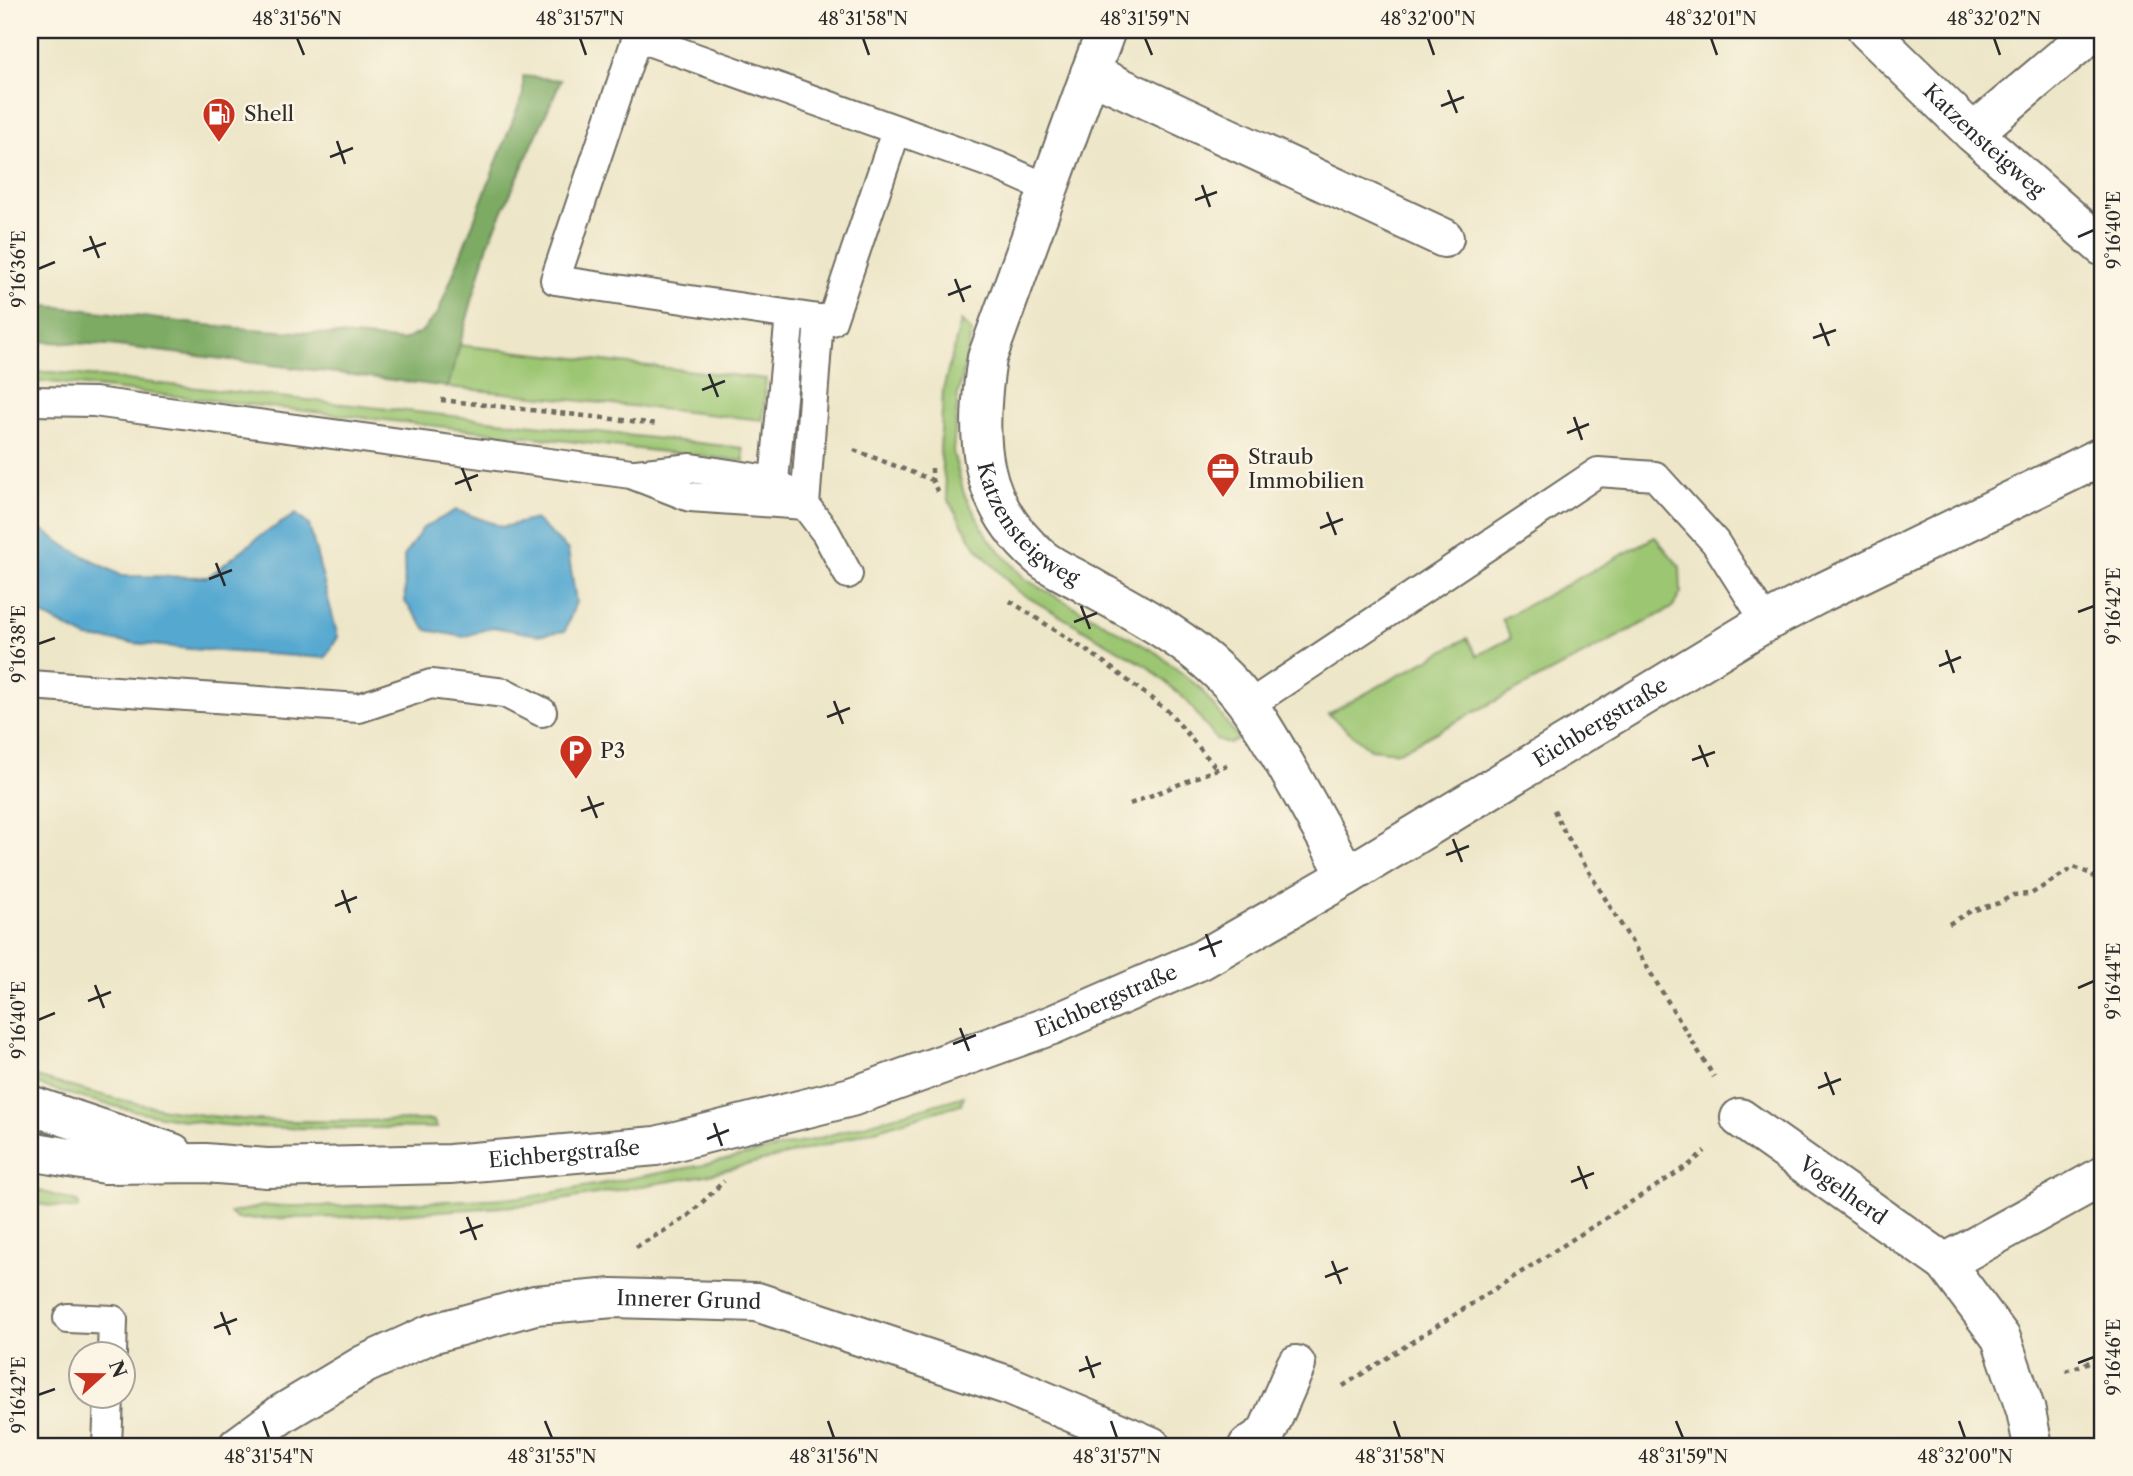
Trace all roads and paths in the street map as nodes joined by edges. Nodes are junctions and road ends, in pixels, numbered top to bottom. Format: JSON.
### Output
{"nodes":[{"id":1,"x":1106,"y":30,"type":"edge"},
{"id":2,"x":1867,"y":30,"type":"edge"},
{"id":3,"x":2095,"y":30,"type":"edge"},
{"id":4,"x":1090,"y":73,"type":"junction"},
{"id":5,"x":896,"y":131,"type":"junction"},
{"id":6,"x":1973,"y":133,"type":"junction"},
{"id":7,"x":1048,"y":188,"type":"junction"},
{"id":8,"x":1444,"y":237,"type":"dead end"},
{"id":9,"x":2103,"y":247,"type":"edge"},
{"id":10,"x":790,"y":315,"type":"junction"},
{"id":11,"x":819,"y":319,"type":"junction"},
{"id":12,"x":30,"y":401,"type":"edge"},
{"id":13,"x":2103,"y":456,"type":"edge"},
{"id":14,"x":631,"y":474,"type":"junction"},
{"id":15,"x":774,"y":481,"type":"junction"},
{"id":16,"x":805,"y":505,"type":"junction"},
{"id":17,"x":848,"y":574,"type":"dead end"},
{"id":18,"x":1766,"y":622,"type":"junction"},
{"id":19,"x":30,"y":685,"type":"edge"},
{"id":20,"x":1249,"y":705,"type":"junction"},
{"id":21,"x":542,"y":712,"type":"dead end"},
{"id":22,"x":1271,"y":741,"type":"junction"},
{"id":23,"x":1130,"y":803,"type":"dead end"},
{"id":24,"x":1554,"y":810,"type":"dead end"},
{"id":25,"x":1347,"y":876,"type":"junction"},
{"id":26,"x":2103,"y":886,"type":"edge"},
{"id":27,"x":1949,"y":925,"type":"dead end"},
{"id":28,"x":30,"y":1105,"type":"edge"},
{"id":29,"x":1740,"y":1118,"type":"junction"},
{"id":30,"x":30,"y":1151,"type":"edge"},
{"id":31,"x":205,"y":1163,"type":"junction"},
{"id":32,"x":2103,"y":1176,"type":"edge"},
{"id":33,"x":1945,"y":1263,"type":"junction"},
{"id":34,"x":68,"y":1318,"type":"dead end"},
{"id":35,"x":112,"y":1340,"type":"edge"},
{"id":36,"x":1296,"y":1364,"type":"dead end"},
{"id":37,"x":1337,"y":1389,"type":"dead end"},
{"id":38,"x":108,"y":1410,"type":"edge"},
{"id":39,"x":107,"y":1446,"type":"edge"},
{"id":40,"x":239,"y":1446,"type":"edge"},
{"id":41,"x":1151,"y":1446,"type":"edge"},
{"id":42,"x":1248,"y":1446,"type":"edge"},
{"id":43,"x":2033,"y":1446,"type":"edge"}],
"edges":[{"from":1,"to":4,"type":"street","name":"Katzensteigweg"},
{"from":2,"to":6,"type":"street","name":"Katzensteigweg"},
{"from":3,"to":6,"type":"street"},
{"from":4,"to":7,"type":"street","name":"Katzensteigweg"},
{"from":4,"to":8,"type":"street"},
{"from":5,"to":7,"type":"lane"},
{"from":5,"to":10,"type":"lane"},
{"from":5,"to":11,"type":"lane"},
{"from":6,"to":9,"type":"street","name":"Katzensteigweg"},
{"from":7,"to":20,"type":"street","name":"Katzensteigweg"},
{"from":10,"to":11,"type":"lane"},
{"from":10,"to":15,"type":"lane"},
{"from":11,"to":16,"type":"lane"},
{"from":12,"to":14,"type":"lane"},
{"from":13,"to":18,"type":"street","name":"Eichbergstraße"},
{"from":14,"to":15,"type":"lane"},
{"from":14,"to":16,"type":"lane"},
{"from":15,"to":16,"type":"lane"},
{"from":16,"to":17,"type":"lane"},
{"from":18,"to":20,"type":"lane"},
{"from":18,"to":25,"type":"street","name":"Eichbergstraße"},
{"from":19,"to":21,"type":"lane"},
{"from":20,"to":22,"type":"street","name":"Katzensteigweg"},
{"from":22,"to":23,"type":"path"},
{"from":22,"to":25,"type":"street","name":"Katzensteigweg"},
{"from":24,"to":29,"type":"path"},
{"from":25,"to":31,"type":"street","name":"Eichbergstraße"},
{"from":26,"to":27,"type":"path"},
{"from":28,"to":31,"type":"street","name":"Eichbergstraße"},
{"from":29,"to":33,"type":"street","name":"Vogelherd"},
{"from":29,"to":37,"type":"path"},
{"from":30,"to":31,"type":"street","name":"Eichbergstraße"},
{"from":32,"to":33,"type":"street"},
{"from":33,"to":43,"type":"street","name":"Vogelherd"},
{"from":34,"to":35,"type":"lane"},
{"from":36,"to":42,"type":"street"},
{"from":38,"to":39,"type":"lane"},
{"from":40,"to":41,"type":"street","name":"Innerer Grund"}]}
